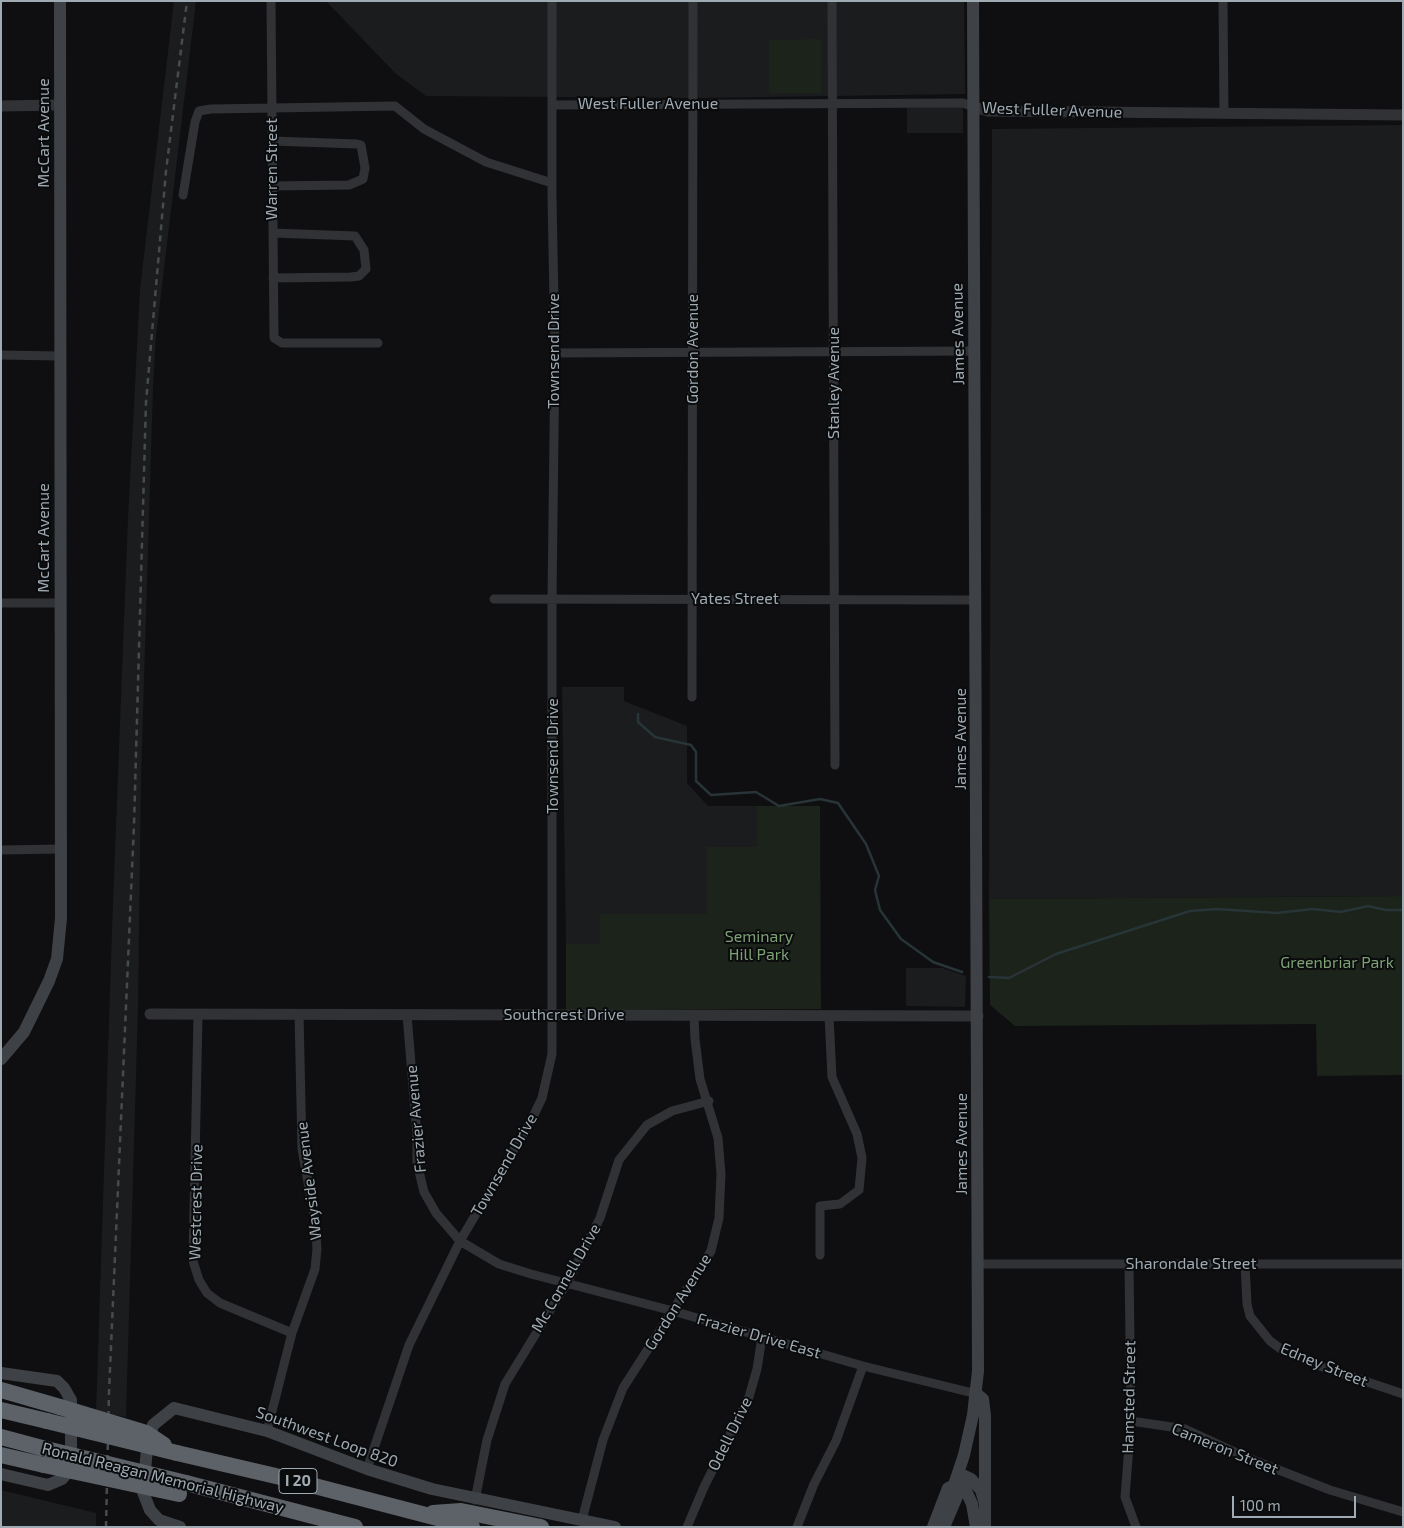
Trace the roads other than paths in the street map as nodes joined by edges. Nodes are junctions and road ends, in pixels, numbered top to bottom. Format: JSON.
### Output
{"nodes":[{"id":1,"x":60,"y":1,"type":"edge"},
{"id":2,"x":270,"y":1,"type":"edge"},
{"id":3,"x":552,"y":1,"type":"edge"},
{"id":4,"x":693,"y":1,"type":"edge"},
{"id":5,"x":832,"y":1,"type":"edge"},
{"id":6,"x":973,"y":1,"type":"edge"},
{"id":7,"x":1223,"y":1,"type":"edge"},
{"id":8,"x":833,"y":103,"type":"junction"},
{"id":9,"x":693,"y":104,"type":"junction"},
{"id":10,"x":60,"y":105,"type":"junction"},
{"id":11,"x":552,"y":105,"type":"junction"},
{"id":12,"x":1,"y":106,"type":"edge"},
{"id":13,"x":272,"y":107,"type":"junction"},
{"id":14,"x":974,"y":107,"type":"junction"},
{"id":15,"x":1224,"y":114,"type":"junction"},
{"id":16,"x":1403,"y":115,"type":"edge"},
{"id":17,"x":272,"y":141,"type":"junction"},
{"id":18,"x":552,"y":183,"type":"junction"},
{"id":19,"x":272,"y":186,"type":"junction"},
{"id":20,"x":183,"y":195,"type":"dead end"},
{"id":21,"x":273,"y":233,"type":"junction"},
{"id":22,"x":273,"y":278,"type":"junction"},
{"id":23,"x":378,"y":343,"type":"dead end"},
{"id":24,"x":693,"y":351,"type":"junction"},
{"id":25,"x":975,"y":351,"type":"junction"},
{"id":26,"x":834,"y":352,"type":"junction"},
{"id":27,"x":555,"y":353,"type":"junction"},
{"id":28,"x":1,"y":355,"type":"edge"},
{"id":29,"x":60,"y":356,"type":"junction"},
{"id":30,"x":494,"y":599,"type":"dead end"},
{"id":31,"x":552,"y":599,"type":"junction"},
{"id":32,"x":692,"y":599,"type":"junction"},
{"id":33,"x":834,"y":599,"type":"junction"},
{"id":34,"x":976,"y":600,"type":"junction"},
{"id":35,"x":1,"y":603,"type":"edge"},
{"id":36,"x":60,"y":603,"type":"junction"},
{"id":37,"x":692,"y":697,"type":"dead end"},
{"id":38,"x":835,"y":765,"type":"dead end"},
{"id":39,"x":61,"y":849,"type":"junction"},
{"id":40,"x":1,"y":850,"type":"edge"},
{"id":41,"x":150,"y":1014,"type":"dead end"},
{"id":42,"x":198,"y":1014,"type":"junction"},
{"id":43,"x":299,"y":1014,"type":"junction"},
{"id":44,"x":407,"y":1014,"type":"junction"},
{"id":45,"x":553,"y":1015,"type":"junction"},
{"id":46,"x":694,"y":1015,"type":"junction"},
{"id":47,"x":829,"y":1016,"type":"junction"},
{"id":48,"x":978,"y":1016,"type":"junction"},
{"id":49,"x":1,"y":1059,"type":"edge"},
{"id":50,"x":708,"y":1100,"type":"junction"},
{"id":51,"x":460,"y":1241,"type":"junction"},
{"id":52,"x":820,"y":1255,"type":"dead end"},
{"id":53,"x":979,"y":1264,"type":"junction"},
{"id":54,"x":1129,"y":1264,"type":"junction"},
{"id":55,"x":1245,"y":1264,"type":"junction"},
{"id":56,"x":1403,"y":1264,"type":"edge"},
{"id":57,"x":567,"y":1283,"type":"junction"},
{"id":58,"x":673,"y":1311,"type":"junction"},
{"id":59,"x":292,"y":1333,"type":"junction"},
{"id":60,"x":762,"y":1337,"type":"junction"},
{"id":61,"x":863,"y":1366,"type":"junction"},
{"id":62,"x":1,"y":1372,"type":"edge"},
{"id":63,"x":1,"y":1390,"type":"edge"},
{"id":64,"x":977,"y":1394,"type":"junction"},
{"id":65,"x":1403,"y":1394,"type":"edge"},
{"id":66,"x":1,"y":1410,"type":"edge"},
{"id":67,"x":1131,"y":1421,"type":"junction"},
{"id":68,"x":267,"y":1431,"type":"junction"},
{"id":69,"x":1,"y":1437,"type":"edge"},
{"id":70,"x":177,"y":1453,"type":"junction"},
{"id":71,"x":1,"y":1455,"type":"edge"},
{"id":72,"x":366,"y":1469,"type":"junction"},
{"id":73,"x":1,"y":1474,"type":"edge"},
{"id":74,"x":956,"y":1479,"type":"junction"},
{"id":75,"x":183,"y":1488,"type":"junction"},
{"id":76,"x":475,"y":1500,"type":"junction"},
{"id":77,"x":985,"y":1504,"type":"junction"},
{"id":78,"x":1403,"y":1512,"type":"edge"},
{"id":79,"x":418,"y":1514,"type":"junction"},
{"id":80,"x":582,"y":1520,"type":"junction"},
{"id":81,"x":180,"y":1527,"type":"edge"},
{"id":82,"x":355,"y":1527,"type":"edge"},
{"id":83,"x":472,"y":1527,"type":"edge"},
{"id":84,"x":541,"y":1527,"type":"edge"},
{"id":85,"x":615,"y":1527,"type":"edge"},
{"id":86,"x":687,"y":1527,"type":"edge"},
{"id":87,"x":797,"y":1527,"type":"edge"},
{"id":88,"x":933,"y":1527,"type":"edge"},
{"id":89,"x":944,"y":1527,"type":"edge"},
{"id":90,"x":976,"y":1527,"type":"edge"},
{"id":91,"x":986,"y":1527,"type":"edge"},
{"id":92,"x":1136,"y":1527,"type":"edge"}],
"edges":[{"from":1,"to":10,"type":"main road","name":"McCart Avenue"},
{"from":2,"to":13,"type":"street","name":"Warren Street"},
{"from":3,"to":11,"type":"street","name":"Townsend Drive"},
{"from":4,"to":9,"type":"street","name":"Gordon Avenue"},
{"from":5,"to":8,"type":"street","name":"Stanley Avenue"},
{"from":6,"to":14,"type":"main road","name":"James Avenue"},
{"from":7,"to":15,"type":"street"},
{"from":8,"to":9,"type":"street","name":"West Fuller Avenue"},
{"from":8,"to":14,"type":"street","name":"West Fuller Avenue"},
{"from":8,"to":26,"type":"street","name":"Stanley Avenue"},
{"from":9,"to":11,"type":"street","name":"West Fuller Avenue"},
{"from":9,"to":24,"type":"street","name":"Gordon Avenue"},
{"from":10,"to":12,"type":"street"},
{"from":10,"to":29,"type":"main road","name":"McCart Avenue"},
{"from":11,"to":18,"type":"street","name":"Townsend Drive"},
{"from":13,"to":17,"type":"street","name":"Warren Street"},
{"from":13,"to":18,"type":"street"},
{"from":13,"to":20,"type":"street"},
{"from":14,"to":15,"type":"street","name":"West Fuller Avenue"},
{"from":14,"to":25,"type":"main road","name":"James Avenue"},
{"from":15,"to":16,"type":"street","name":"West Fuller Avenue"},
{"from":17,"to":19,"type":"street","name":"Warren Street"},
{"from":17,"to":19,"type":"street"},
{"from":18,"to":27,"type":"street","name":"Townsend Drive"},
{"from":19,"to":21,"type":"street","name":"Warren Street"},
{"from":21,"to":22,"type":"street","name":"Warren Street"},
{"from":21,"to":22,"type":"street"},
{"from":22,"to":23,"type":"street","name":"Warren Street"},
{"from":24,"to":26,"type":"street"},
{"from":24,"to":27,"type":"street"},
{"from":24,"to":32,"type":"street","name":"Gordon Avenue"},
{"from":25,"to":26,"type":"street"},
{"from":25,"to":34,"type":"main road","name":"James Avenue"},
{"from":26,"to":33,"type":"street","name":"Stanley Avenue"},
{"from":27,"to":31,"type":"street","name":"Townsend Drive"},
{"from":28,"to":29,"type":"street"},
{"from":29,"to":36,"type":"main road","name":"McCart Avenue"},
{"from":30,"to":31,"type":"street","name":"Yates Street"},
{"from":31,"to":32,"type":"street","name":"Yates Street"},
{"from":31,"to":45,"type":"street","name":"Townsend Drive"},
{"from":32,"to":33,"type":"street","name":"Yates Street"},
{"from":32,"to":37,"type":"street","name":"Gordon Avenue"},
{"from":33,"to":34,"type":"street","name":"Yates Street"},
{"from":33,"to":38,"type":"street","name":"Stanley Avenue"},
{"from":34,"to":48,"type":"main road","name":"James Avenue"},
{"from":35,"to":36,"type":"street"},
{"from":36,"to":39,"type":"main road","name":"McCart Avenue"},
{"from":39,"to":40,"type":"street"},
{"from":39,"to":49,"type":"main road","name":"McCart Avenue"},
{"from":41,"to":42,"type":"street","name":"Southcrest Drive"},
{"from":42,"to":43,"type":"street","name":"Southcrest Drive"},
{"from":42,"to":59,"type":"street","name":"Westcrest Drive"},
{"from":43,"to":44,"type":"street","name":"Southcrest Drive"},
{"from":43,"to":59,"type":"street","name":"Wayside Avenue"},
{"from":44,"to":45,"type":"street","name":"Southcrest Drive"},
{"from":44,"to":51,"type":"street","name":"Frazier Avenue"},
{"from":45,"to":46,"type":"street","name":"Southcrest Drive"},
{"from":45,"to":51,"type":"street","name":"Townsend Drive"},
{"from":46,"to":47,"type":"street","name":"Southcrest Drive"},
{"from":46,"to":50,"type":"street","name":"Gordon Avenue"},
{"from":47,"to":48,"type":"street","name":"Southcrest Drive"},
{"from":47,"to":52,"type":"street"},
{"from":48,"to":53,"type":"main road","name":"James Avenue"},
{"from":50,"to":57,"type":"street","name":"Mc Connell Drive"},
{"from":50,"to":58,"type":"street","name":"Gordon Avenue"},
{"from":51,"to":57,"type":"street","name":"Frazier Drive East"},
{"from":51,"to":72,"type":"street","name":"Townsend Drive"},
{"from":53,"to":54,"type":"street","name":"Sharondale Street"},
{"from":53,"to":64,"type":"main road","name":"James Avenue"},
{"from":54,"to":55,"type":"street","name":"Sharondale Street"},
{"from":54,"to":67,"type":"street","name":"Hamsted Street"},
{"from":55,"to":56,"type":"street","name":"Sharondale Street"},
{"from":55,"to":65,"type":"street","name":"Edney Street"},
{"from":57,"to":58,"type":"street","name":"Frazier Drive East"},
{"from":57,"to":76,"type":"street","name":"Mc Connell Drive"},
{"from":58,"to":60,"type":"street","name":"Frazier Drive East"},
{"from":58,"to":80,"type":"street","name":"Gordon Avenue"},
{"from":59,"to":68,"type":"street","name":"Wayside Avenue"},
{"from":60,"to":61,"type":"street","name":"Frazier Drive East"},
{"from":60,"to":86,"type":"street","name":"Odell Drive"},
{"from":61,"to":64,"type":"street","name":"Frazier Drive East"},
{"from":61,"to":87,"type":"street"},
{"from":62,"to":73,"type":"main road"},
{"from":63,"to":70,"type":"highway","bridge":true},
{"from":64,"to":74,"type":"main road","name":"James Avenue"},
{"from":64,"to":77,"type":"main road"},
{"from":66,"to":70,"type":"highway","name":"Ronald Reagan Memorial Highway","number":"I 20","bridge":true},
{"from":67,"to":78,"type":"street","name":"Cameron Street"},
{"from":67,"to":92,"type":"street","name":"Hamsted Street"},
{"from":68,"to":72,"type":"main road","name":"Southwest Loop 820"},
{"from":68,"to":81,"type":"main road","name":"Southwest Loop 820"},
{"from":69,"to":75,"type":"highway","name":"Ronald Reagan Memorial Highway","number":"I 20","bridge":true},
{"from":70,"to":79,"type":"highway","name":"Ronald Reagan Memorial Highway","number":"I 20"},
{"from":71,"to":75,"type":"highway","bridge":true},
{"from":72,"to":76,"type":"main road","name":"Southwest Loop 820"},
{"from":74,"to":77,"type":"main road"},
{"from":74,"to":88,"type":"main road"},
{"from":74,"to":89,"type":"main road"},
{"from":74,"to":90,"type":"main road"},
{"from":75,"to":82,"type":"highway","name":"Ronald Reagan Memorial Highway","number":"I 20"},
{"from":76,"to":80,"type":"main road","name":"Southwest Loop 820"},
{"from":77,"to":91,"type":"main road"},
{"from":79,"to":83,"type":"highway","name":"Ronald Reagan Memorial Highway","number":"I 20"},
{"from":79,"to":84,"type":"highway"},
{"from":80,"to":85,"type":"main road","name":"Southwest Loop 820"}]}
